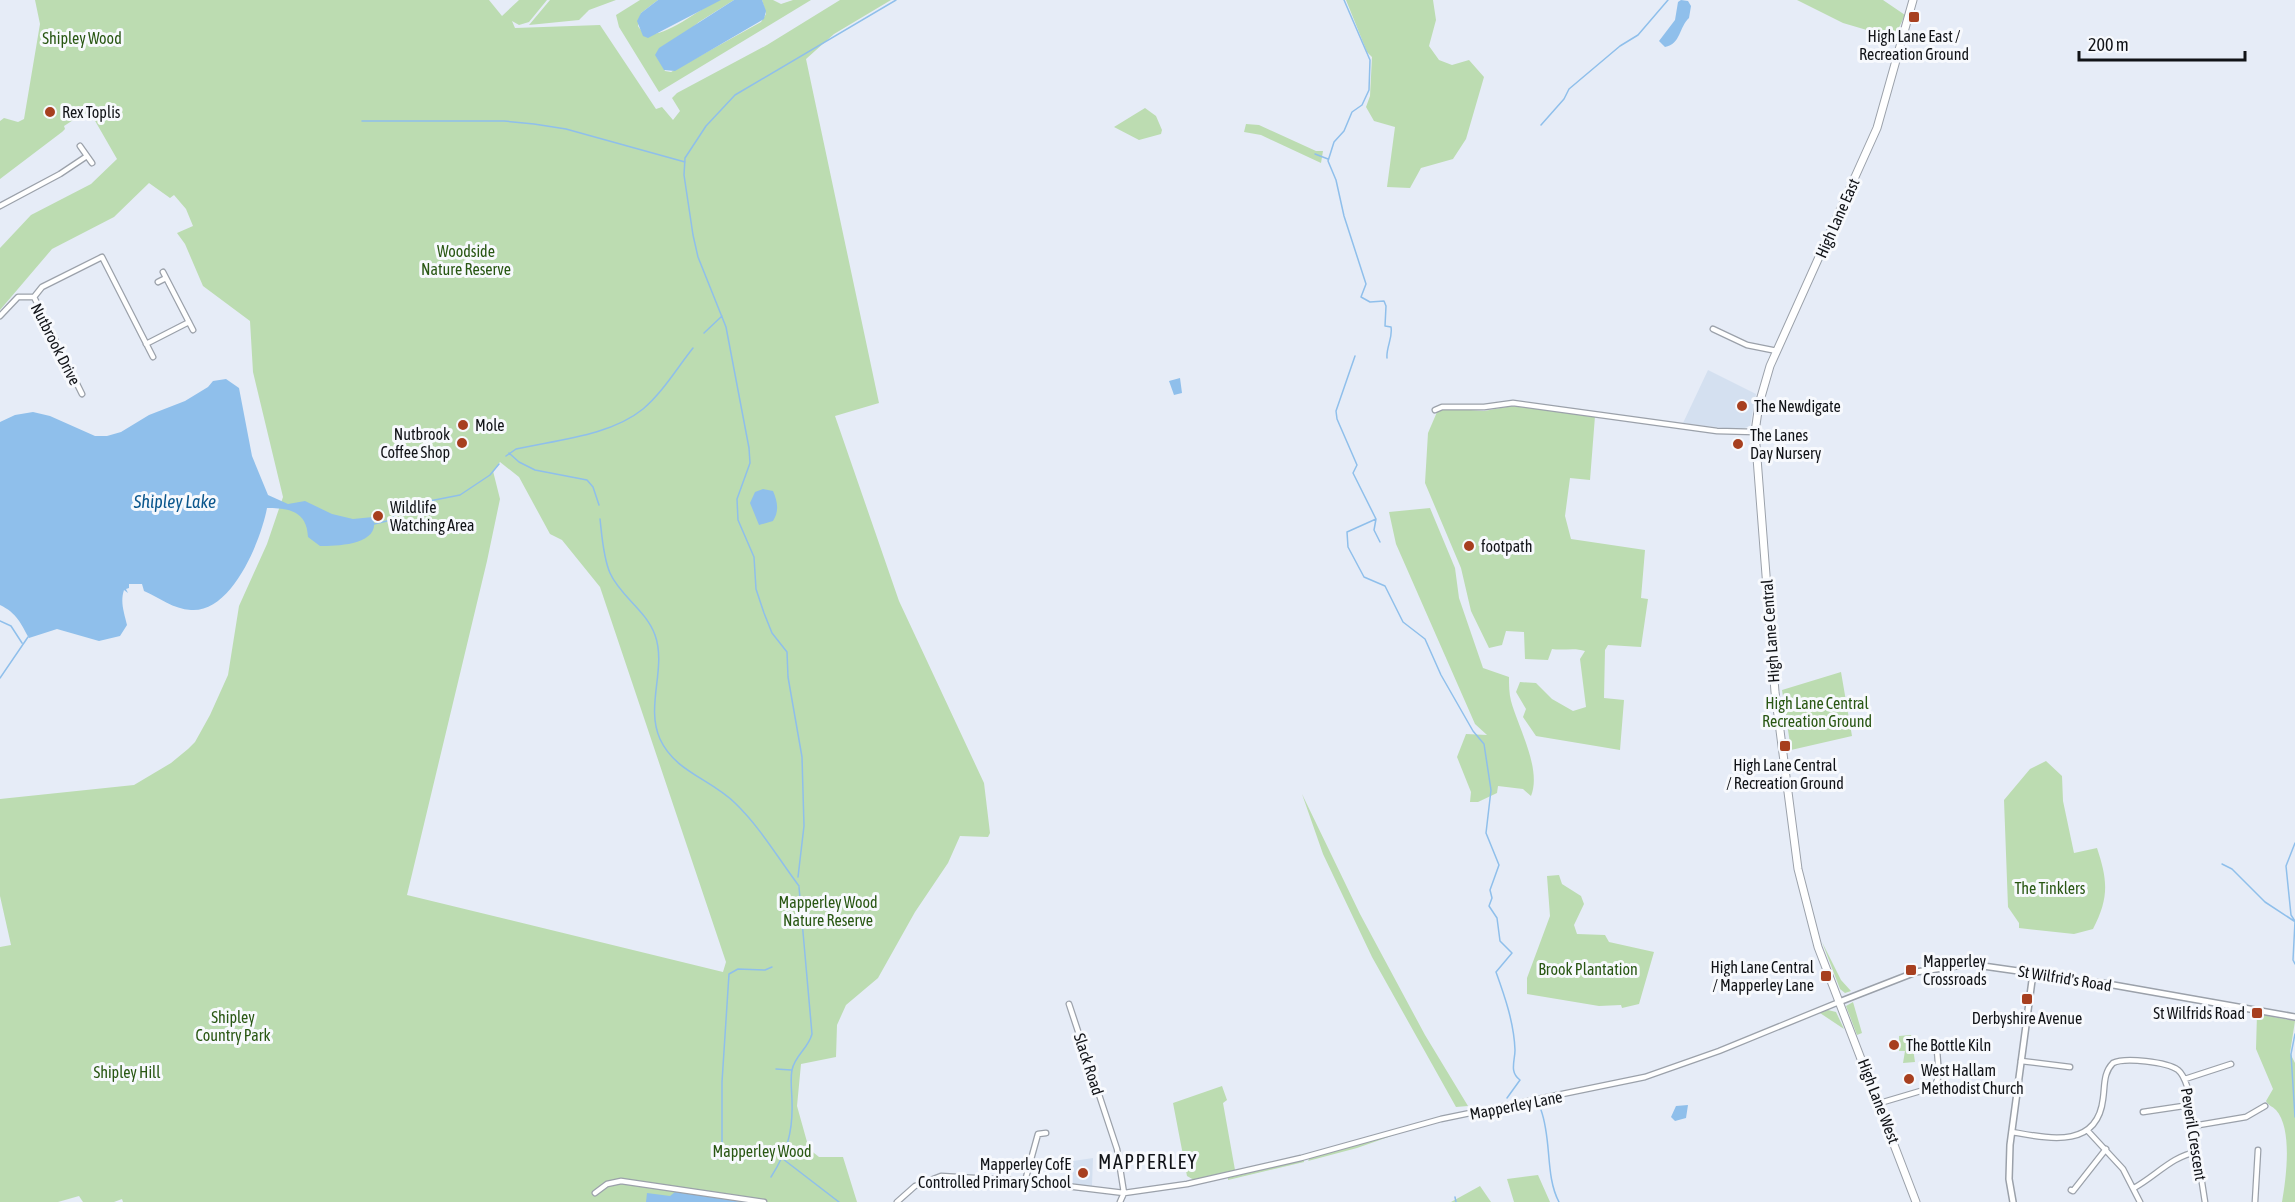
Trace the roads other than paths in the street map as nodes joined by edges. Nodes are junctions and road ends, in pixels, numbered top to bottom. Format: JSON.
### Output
{"nodes":[{"id":1,"x":1913,"y":0,"type":"edge"},
{"id":2,"x":81,"y":146,"type":"dead end"},
{"id":3,"x":87,"y":156,"type":"junction"},
{"id":4,"x":92,"y":163,"type":"dead end"},
{"id":5,"x":0,"y":206,"type":"edge"},
{"id":6,"x":163,"y":272,"type":"dead end"},
{"id":7,"x":166,"y":278,"type":"junction"},
{"id":8,"x":158,"y":282,"type":"dead end"},
{"id":9,"x":34,"y":297,"type":"junction"},
{"id":10,"x":0,"y":316,"type":"edge"},
{"id":11,"x":189,"y":322,"type":"junction"},
{"id":12,"x":1713,"y":329,"type":"dead end"},
{"id":13,"x":193,"y":330,"type":"dead end"},
{"id":14,"x":146,"y":344,"type":"junction"},
{"id":15,"x":1776,"y":351,"type":"junction"},
{"id":16,"x":153,"y":357,"type":"dead end"},
{"id":17,"x":82,"y":394,"type":"dead end"},
{"id":18,"x":1435,"y":410,"type":"dead end"},
{"id":19,"x":1755,"y":432,"type":"junction"},
{"id":20,"x":2033,"y":973,"type":"junction"},
{"id":21,"x":1839,"y":1002,"type":"junction"},
{"id":22,"x":1069,"y":1004,"type":"dead end"},
{"id":23,"x":2295,"y":1017,"type":"edge"},
{"id":24,"x":1937,"y":1050,"type":"dead end"},
{"id":25,"x":2021,"y":1061,"type":"junction"},
{"id":26,"x":2231,"y":1063,"type":"dead end"},
{"id":27,"x":1932,"y":1068,"type":"dead end"},
{"id":28,"x":1939,"y":1068,"type":"junction"},
{"id":29,"x":2069,"y":1076,"type":"dead end"},
{"id":30,"x":2185,"y":1079,"type":"junction"},
{"id":31,"x":1880,"y":1104,"type":"junction"},
{"id":32,"x":2190,"y":1105,"type":"junction"},
{"id":33,"x":2265,"y":1106,"type":"dead end"},
{"id":34,"x":2143,"y":1112,"type":"dead end"},
{"id":35,"x":2193,"y":1126,"type":"junction"},
{"id":36,"x":2087,"y":1130,"type":"junction"},
{"id":37,"x":2012,"y":1132,"type":"junction"},
{"id":38,"x":1046,"y":1133,"type":"dead end"},
{"id":39,"x":2106,"y":1149,"type":"junction"},
{"id":40,"x":2258,"y":1150,"type":"dead end"},
{"id":41,"x":2197,"y":1152,"type":"junction"},
{"id":42,"x":1025,"y":1181,"type":"junction"},
{"id":43,"x":2133,"y":1188,"type":"junction"},
{"id":44,"x":2071,"y":1190,"type":"dead end"},
{"id":45,"x":595,"y":1193,"type":"dead end"},
{"id":46,"x":1124,"y":1193,"type":"junction"},
{"id":47,"x":764,"y":1202,"type":"edge"},
{"id":48,"x":897,"y":1202,"type":"edge"},
{"id":49,"x":1120,"y":1202,"type":"edge"},
{"id":50,"x":1916,"y":1202,"type":"edge"},
{"id":51,"x":2013,"y":1202,"type":"edge"},
{"id":52,"x":2140,"y":1202,"type":"edge"},
{"id":53,"x":2205,"y":1202,"type":"edge"},
{"id":54,"x":2255,"y":1202,"type":"edge"}],
"edges":[{"from":1,"to":15,"type":"main road","name":"High Lane East"},
{"from":2,"to":3,"type":"street"},
{"from":3,"to":4,"type":"street"},
{"from":3,"to":5,"type":"street"},
{"from":6,"to":7,"type":"street"},
{"from":7,"to":8,"type":"street"},
{"from":7,"to":11,"type":"street"},
{"from":9,"to":10,"type":"street","name":"Nutbrook Drive"},
{"from":9,"to":14,"type":"street"},
{"from":9,"to":17,"type":"street","name":"Nutbrook Drive"},
{"from":11,"to":13,"type":"street"},
{"from":11,"to":14,"type":"street"},
{"from":12,"to":15,"type":"street"},
{"from":14,"to":16,"type":"street"},
{"from":15,"to":19,"type":"main road","name":"High Lane East"},
{"from":18,"to":19,"type":"street"},
{"from":19,"to":21,"type":"main road","name":"High Lane Central"},
{"from":20,"to":21,"type":"street","name":"St Wilfrid's Road"},
{"from":20,"to":23,"type":"street","name":"St Wilfrid's Road"},
{"from":20,"to":25,"type":"street"},
{"from":21,"to":31,"type":"main road","name":"High Lane West"},
{"from":21,"to":46,"type":"street","name":"Mapperley Lane"},
{"from":22,"to":46,"type":"street","name":"Slack Road"},
{"from":24,"to":28,"type":"street"},
{"from":25,"to":29,"type":"street"},
{"from":25,"to":37,"type":"street"},
{"from":26,"to":30,"type":"street"},
{"from":27,"to":28,"type":"street"},
{"from":28,"to":31,"type":"street"},
{"from":30,"to":32,"type":"street","name":"Peveril Crescent"},
{"from":30,"to":36,"type":"street","name":"Peveril Crescent"},
{"from":31,"to":50,"type":"main road","name":"High Lane West"},
{"from":32,"to":34,"type":"street"},
{"from":32,"to":35,"type":"street","name":"Peveril Crescent"},
{"from":33,"to":35,"type":"street"},
{"from":35,"to":41,"type":"street","name":"Peveril Crescent"},
{"from":36,"to":37,"type":"street"},
{"from":36,"to":39,"type":"street"},
{"from":37,"to":51,"type":"street"},
{"from":38,"to":42,"type":"street"},
{"from":39,"to":43,"type":"street"},
{"from":39,"to":44,"type":"street"},
{"from":40,"to":54,"type":"street"},
{"from":41,"to":43,"type":"street"},
{"from":41,"to":53,"type":"street","name":"Peveril Crescent"},
{"from":42,"to":46,"type":"street","name":"Mapperley Lane"},
{"from":42,"to":48,"type":"street","name":"Mapperley Lane"},
{"from":43,"to":52,"type":"street"},
{"from":45,"to":47,"type":"street"},
{"from":46,"to":49,"type":"street"}]}
